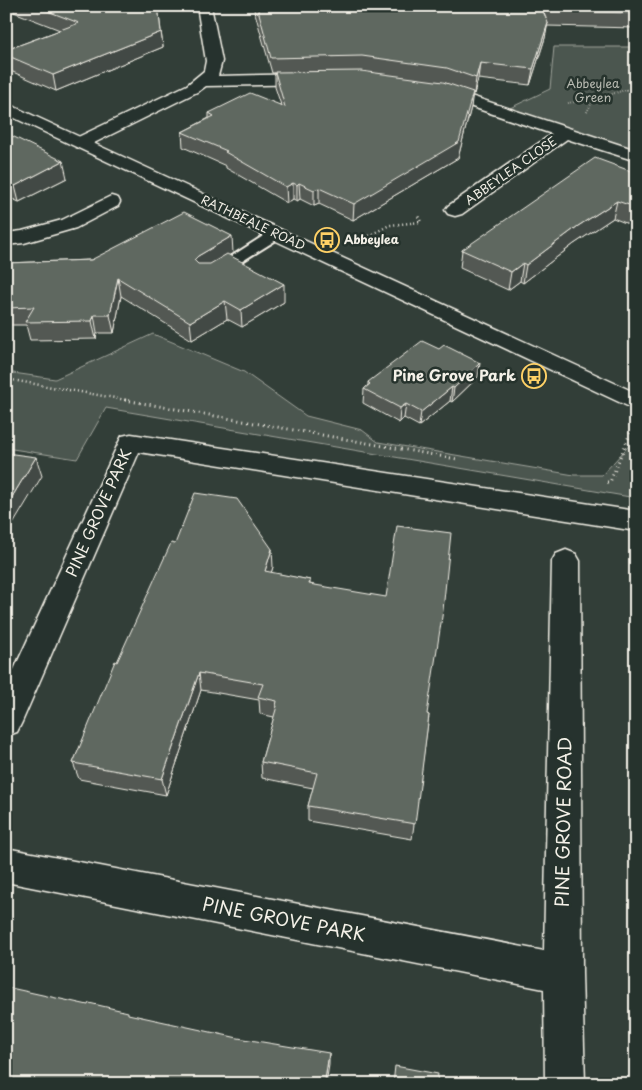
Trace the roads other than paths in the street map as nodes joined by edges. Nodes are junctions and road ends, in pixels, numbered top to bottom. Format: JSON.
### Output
{"nodes":[{"id":1,"x":204,"y":6,"type":"edge"},
{"id":2,"x":331,"y":79,"type":"edge"},
{"id":3,"x":204,"y":81,"type":"junction"},
{"id":4,"x":417,"y":87,"type":"edge"},
{"id":5,"x":6,"y":108,"type":"edge"},
{"id":6,"x":566,"y":132,"type":"junction"},
{"id":7,"x":82,"y":142,"type":"junction"},
{"id":8,"x":636,"y":156,"type":"edge"},
{"id":9,"x":111,"y":202,"type":"dead end"},
{"id":10,"x":455,"y":210,"type":"dead end"},
{"id":11,"x":276,"y":234,"type":"junction"},
{"id":12,"x":6,"y":239,"type":"edge"},
{"id":13,"x":206,"y":277,"type":"edge"},
{"id":14,"x":636,"y":402,"type":"edge"},
{"id":15,"x":636,"y":521,"type":"edge"},
{"id":16,"x":566,"y":561,"type":"dead end"},
{"id":17,"x":6,"y":722,"type":"edge"},
{"id":18,"x":6,"y":865,"type":"edge"},
{"id":19,"x":563,"y":974,"type":"junction"},
{"id":20,"x":565,"y":1084,"type":"edge"}],
"edges":[{"from":1,"to":3,"type":"street"},
{"from":2,"to":3,"type":"street"},
{"from":3,"to":7,"type":"street"},
{"from":4,"to":6,"type":"street"},
{"from":5,"to":7,"type":"street","name":"RATHBEALE ROAD"},
{"from":6,"to":8,"type":"street"},
{"from":6,"to":10,"type":"street","name":"ABBEYLEA CLOSE"},
{"from":7,"to":11,"type":"street","name":"RATHBEALE ROAD"},
{"from":9,"to":12,"type":"street"},
{"from":11,"to":13,"type":"lane"},
{"from":11,"to":14,"type":"street","name":"RATHBEALE ROAD"},
{"from":15,"to":17,"type":"street","name":"PINE GROVE PARK"},
{"from":16,"to":19,"type":"street","name":"PINE GROVE ROAD"},
{"from":18,"to":19,"type":"street","name":"PINE GROVE PARK"},
{"from":19,"to":20,"type":"street","name":"PINE GROVE ROAD"}]}
